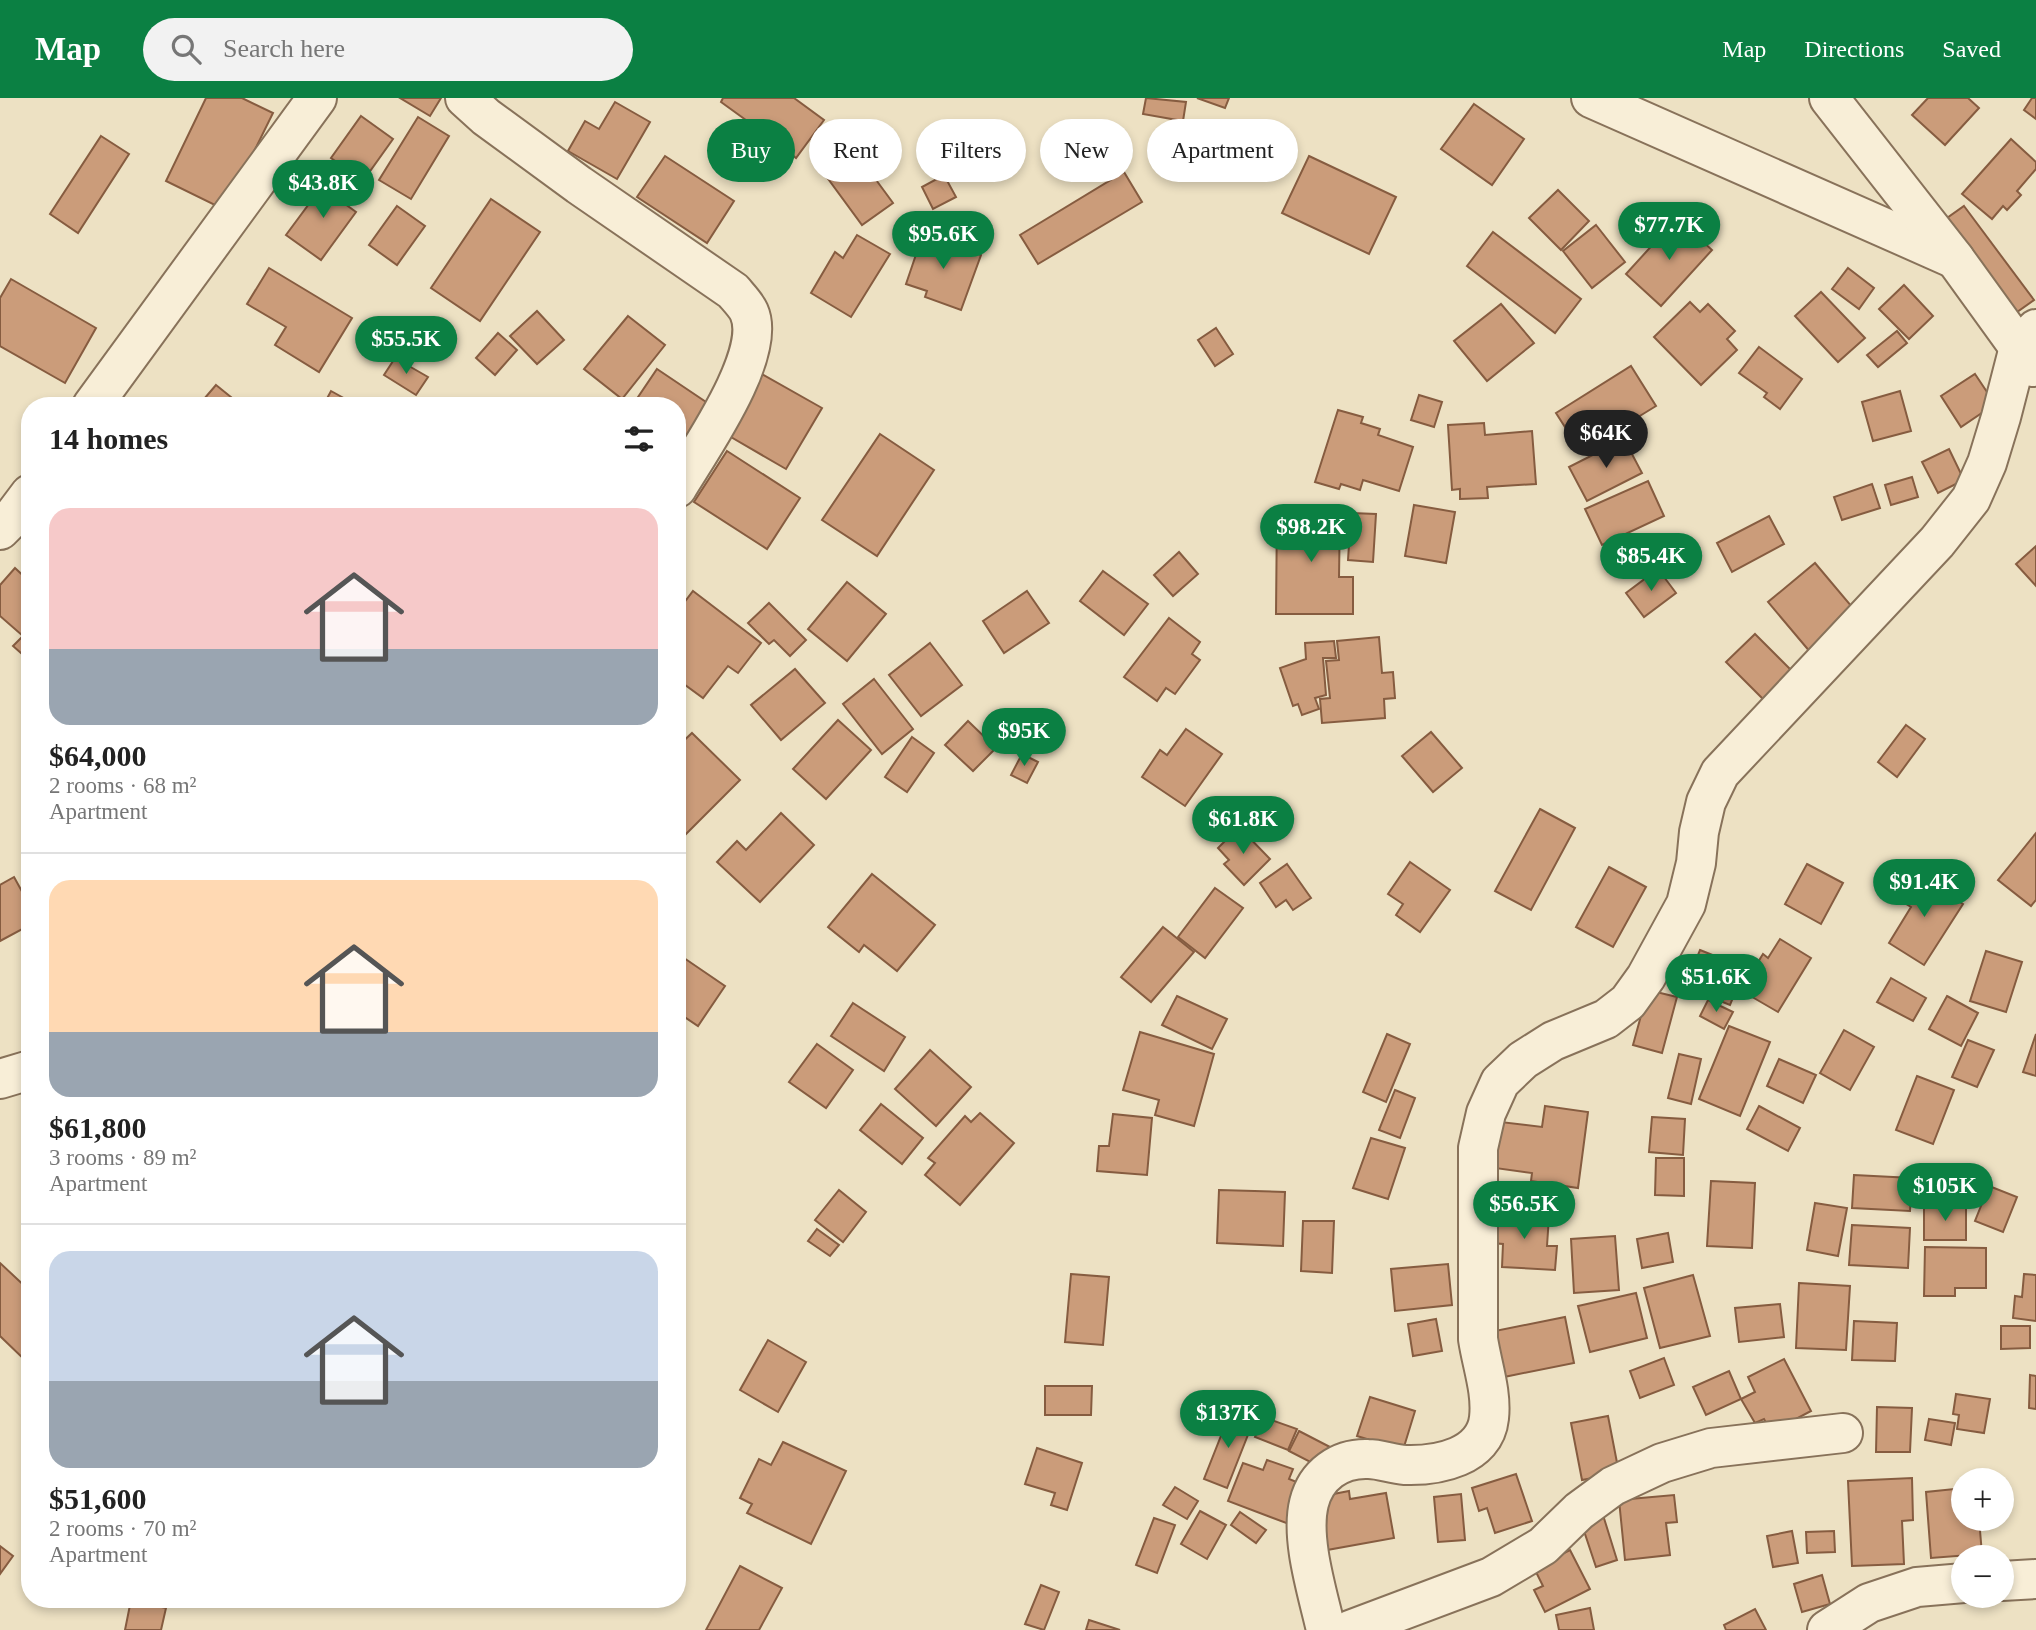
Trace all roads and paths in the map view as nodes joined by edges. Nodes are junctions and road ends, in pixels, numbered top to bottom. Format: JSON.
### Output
{"nodes":[{"id":1,"x":317,"y":98,"type":"edge"},
{"id":2,"x":465,"y":98,"type":"edge"},
{"id":3,"x":1591,"y":98,"type":"edge"},
{"id":4,"x":1829,"y":98,"type":"edge"},
{"id":5,"x":1955,"y":259,"type":"junction"},
{"id":6,"x":2030,"y":349,"type":"edge"},
{"id":7,"x":99,"y":397,"type":"edge"},
{"id":8,"x":686,"y":473,"type":"edge"},
{"id":9,"x":21,"y":506,"type":"edge"},
{"id":10,"x":0,"y":530,"type":"edge"},
{"id":11,"x":21,"y":1073,"type":"edge"},
{"id":12,"x":0,"y":1079,"type":"edge"},
{"id":13,"x":1843,"y":1433,"type":"dead end"},
{"id":14,"x":2036,"y":1579,"type":"edge"},
{"id":15,"x":2014,"y":1580,"type":"edge"},
{"id":16,"x":1951,"y":1584,"type":"edge"},
{"id":17,"x":1326,"y":1630,"type":"edge"},
{"id":18,"x":1350,"y":1630,"type":"edge"},
{"id":19,"x":1826,"y":1630,"type":"edge"}],
"edges":[{"from":1,"to":7,"type":"street"},
{"from":2,"to":8,"type":"street"},
{"from":3,"to":5,"type":"street"},
{"from":4,"to":5,"type":"street"},
{"from":5,"to":6,"type":"street"},
{"from":6,"to":17,"type":"street"},
{"from":9,"to":10,"type":"street"},
{"from":11,"to":12,"type":"street"},
{"from":13,"to":18,"type":"street"},
{"from":14,"to":15,"type":"street"},
{"from":16,"to":19,"type":"street"}]}
